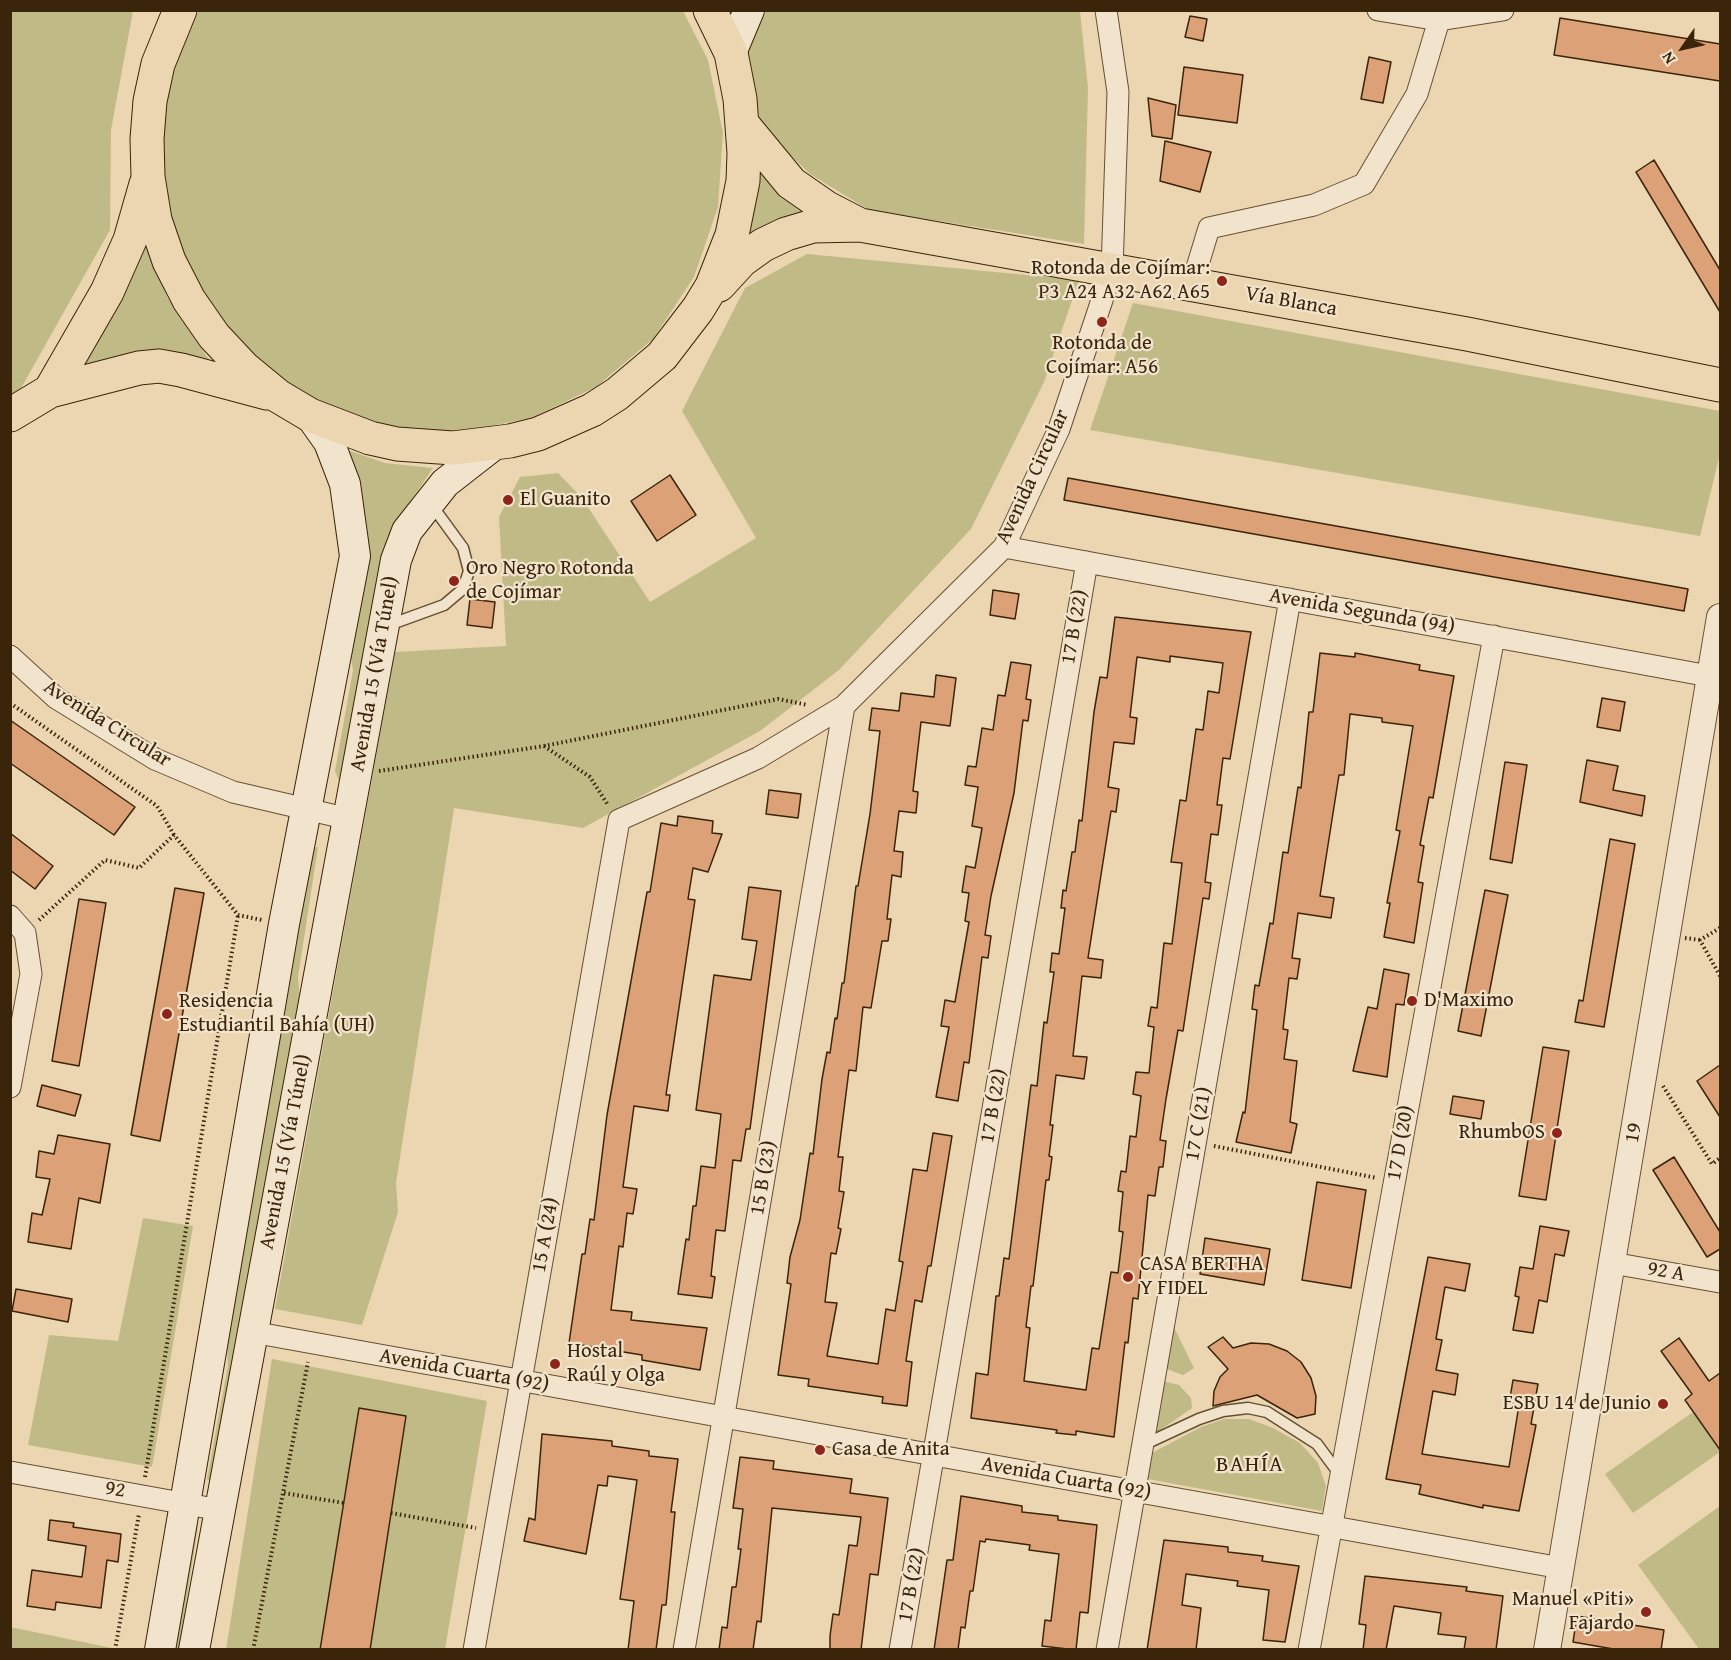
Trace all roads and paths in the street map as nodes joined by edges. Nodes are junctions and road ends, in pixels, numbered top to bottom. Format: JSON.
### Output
{"nodes":[{"id":1,"x":180,"y":10,"type":"edge"},
{"id":2,"x":710,"y":10,"type":"edge"},
{"id":3,"x":749,"y":10,"type":"edge"},
{"id":4,"x":1106,"y":10,"type":"edge"},
{"id":5,"x":1378,"y":10,"type":"edge"},
{"id":6,"x":1503,"y":10,"type":"edge"},
{"id":7,"x":1439,"y":20,"type":"junction"},
{"id":8,"x":730,"y":53,"type":"junction"},
{"id":9,"x":744,"y":126,"type":"junction"},
{"id":10,"x":148,"y":177,"type":"junction"},
{"id":11,"x":860,"y":225,"type":"junction"},
{"id":12,"x":1112,"y":270,"type":"junction"},
{"id":13,"x":1191,"y":284,"type":"junction"},
{"id":14,"x":698,"y":309,"type":"junction"},
{"id":15,"x":1720,"y":385,"type":"edge"},
{"id":16,"x":50,"y":392,"type":"junction"},
{"id":17,"x":278,"y":396,"type":"junction"},
{"id":18,"x":10,"y":415,"type":"edge"},
{"id":19,"x":310,"y":415,"type":"junction"},
{"id":20,"x":495,"y":444,"type":"junction"},
{"id":21,"x":429,"y":502,"type":"junction"},
{"id":22,"x":1004,"y":547,"type":"junction"},
{"id":23,"x":1087,"y":562,"type":"junction"},
{"id":24,"x":1290,"y":599,"type":"junction"},
{"id":25,"x":1720,"y":617,"type":"edge"},
{"id":26,"x":383,"y":627,"type":"junction"},
{"id":27,"x":1494,"y":636,"type":"junction"},
{"id":28,"x":10,"y":656,"type":"edge"},
{"id":29,"x":1716,"y":677,"type":"edge"},
{"id":30,"x":10,"y":703,"type":"edge"},
{"id":31,"x":844,"y":706,"type":"junction"},
{"id":32,"x":824,"y":718,"type":"junction"},
{"id":33,"x":544,"y":746,"type":"junction"},
{"id":34,"x":357,"y":775,"type":"junction"},
{"id":35,"x":305,"y":809,"type":"junction"},
{"id":36,"x":349,"y":819,"type":"junction"},
{"id":37,"x":619,"y":820,"type":"junction"},
{"id":38,"x":174,"y":835,"type":"junction"},
{"id":39,"x":238,"y":915,"type":"junction"},
{"id":40,"x":10,"y":916,"type":"edge"},
{"id":41,"x":284,"y":924,"type":"junction"},
{"id":42,"x":1720,"y":928,"type":"edge"},
{"id":43,"x":25,"y":933,"type":"junction"},
{"id":44,"x":1720,"y":976,"type":"edge"},
{"id":45,"x":1646,"y":1059,"type":"junction"},
{"id":46,"x":10,"y":1087,"type":"edge"},
{"id":47,"x":1196,"y":1142,"type":"junction"},
{"id":48,"x":1720,"y":1158,"type":"edge"},
{"id":49,"x":1394,"y":1181,"type":"junction"},
{"id":50,"x":1612,"y":1263,"type":"junction"},
{"id":51,"x":1720,"y":1282,"type":"edge"},
{"id":52,"x":252,"y":1332,"type":"junction"},
{"id":53,"x":312,"y":1343,"type":"junction"},
{"id":54,"x":521,"y":1381,"type":"junction"},
{"id":55,"x":723,"y":1417,"type":"junction"},
{"id":56,"x":1142,"y":1445,"type":"junction"},
{"id":57,"x":934,"y":1455,"type":"junction"},
{"id":58,"x":10,"y":1472,"type":"edge"},
{"id":59,"x":1340,"y":1475,"type":"junction"},
{"id":60,"x":1134,"y":1491,"type":"junction"},
{"id":61,"x":284,"y":1493,"type":"junction"},
{"id":62,"x":143,"y":1494,"type":"junction"},
{"id":63,"x":186,"y":1502,"type":"junction"},
{"id":64,"x":344,"y":1503,"type":"dead end"},
{"id":65,"x":220,"y":1510,"type":"junction"},
{"id":66,"x":391,"y":1513,"type":"dead end"},
{"id":67,"x":1331,"y":1527,"type":"junction"},
{"id":68,"x":495,"y":1532,"type":"junction"},
{"id":69,"x":1561,"y":1568,"type":"junction"},
{"id":70,"x":115,"y":1650,"type":"edge"},
{"id":71,"x":160,"y":1650,"type":"edge"},
{"id":72,"x":194,"y":1650,"type":"edge"},
{"id":73,"x":253,"y":1650,"type":"edge"},
{"id":74,"x":474,"y":1650,"type":"edge"},
{"id":75,"x":684,"y":1650,"type":"edge"},
{"id":76,"x":900,"y":1650,"type":"edge"},
{"id":77,"x":1107,"y":1650,"type":"edge"},
{"id":78,"x":1309,"y":1650,"type":"edge"},
{"id":79,"x":1547,"y":1650,"type":"edge"}],
"edges":[{"from":1,"to":10,"type":"main road"},
{"from":2,"to":8,"type":"main road"},
{"from":3,"to":8,"type":"main road"},
{"from":4,"to":12,"type":"street","name":"Avenida Circular"},
{"from":5,"to":7,"type":"street"},
{"from":6,"to":7,"type":"street"},
{"from":7,"to":13,"type":"street"},
{"from":8,"to":9,"type":"main road"},
{"from":9,"to":11,"type":"main road","name":"Vía Blanca"},
{"from":9,"to":14,"type":"main road"},
{"from":10,"to":16,"type":"main road"},
{"from":10,"to":17,"type":"main road"},
{"from":11,"to":12,"type":"main road","name":"Vía Blanca"},
{"from":11,"to":14,"type":"main road","name":"Vía Blanca"},
{"from":12,"to":13,"type":"main road","name":"Vía Blanca"},
{"from":12,"to":22,"type":"street","name":"Avenida Circular"},
{"from":13,"to":15,"type":"main road","name":"Vía Blanca"},
{"from":14,"to":20,"type":"main road"},
{"from":16,"to":17,"type":"main road"},
{"from":16,"to":18,"type":"main road"},
{"from":17,"to":19,"type":"main road"},
{"from":19,"to":20,"type":"main road"},
{"from":19,"to":35,"type":"main road","name":"Avenida 15 (Vía Túnel)"},
{"from":20,"to":21,"type":"main road","name":"Avenida 15 (Vía Túnel)"},
{"from":21,"to":26,"type":"main road","name":"Avenida 15 (Vía Túnel)"},
{"from":21,"to":26,"type":"lane"},
{"from":22,"to":23,"type":"street","name":"Avenida Segunda (94)"},
{"from":22,"to":31,"type":"street","name":"Avenida Circular"},
{"from":23,"to":24,"type":"street","name":"Avenida Segunda (94)"},
{"from":23,"to":57,"type":"street","name":"17 B (22)"},
{"from":24,"to":27,"type":"street","name":"Avenida Segunda (94)"},
{"from":24,"to":47,"type":"street","name":"17 C (21)"},
{"from":25,"to":29,"type":"street","name":"19"},
{"from":26,"to":34,"type":"main road","name":"Avenida 15 (Vía Túnel)"},
{"from":27,"to":29,"type":"street","name":"Avenida Segunda (94)"},
{"from":27,"to":49,"type":"street","name":"17 D (20)"},
{"from":28,"to":35,"type":"street","name":"Avenida Circular"},
{"from":29,"to":45,"type":"street","name":"19"},
{"from":30,"to":38,"type":"path"},
{"from":31,"to":32,"type":"street","name":"Avenida Circular"},
{"from":31,"to":55,"type":"street","name":"15 B (23)"},
{"from":32,"to":33,"type":"path"},
{"from":32,"to":37,"type":"street","name":"Avenida Circular"},
{"from":33,"to":34,"type":"path"},
{"from":33,"to":37,"type":"path"},
{"from":34,"to":36,"type":"main road","name":"Avenida 15 (Vía Túnel)"},
{"from":35,"to":36,"type":"street","name":"Avenida Circular"},
{"from":35,"to":41,"type":"main road","name":"Avenida 15 (Vía Túnel)"},
{"from":36,"to":52,"type":"main road","name":"Avenida 15 (Vía Túnel)"},
{"from":37,"to":54,"type":"street","name":"15 A (24)"},
{"from":38,"to":39,"type":"path"},
{"from":38,"to":43,"type":"path"},
{"from":39,"to":41,"type":"path"},
{"from":39,"to":62,"type":"path"},
{"from":40,"to":43,"type":"street"},
{"from":41,"to":63,"type":"main road","name":"Avenida 15 (Vía Túnel)"},
{"from":42,"to":44,"type":"path"},
{"from":43,"to":46,"type":"street"},
{"from":45,"to":48,"type":"path"},
{"from":45,"to":50,"type":"street","name":"19"},
{"from":47,"to":49,"type":"path"},
{"from":47,"to":56,"type":"street","name":"17 C (21)"},
{"from":49,"to":59,"type":"street","name":"17 D (20)"},
{"from":50,"to":51,"type":"street","name":"92 A"},
{"from":50,"to":69,"type":"street","name":"19"},
{"from":52,"to":53,"type":"street","name":"Avenida Cuarta (92)"},
{"from":52,"to":65,"type":"main road","name":"Avenida 15 (Vía Túnel)"},
{"from":53,"to":54,"type":"street","name":"Avenida Cuarta (92)"},
{"from":53,"to":61,"type":"path"},
{"from":54,"to":55,"type":"street","name":"Avenida Cuarta (92)"},
{"from":54,"to":68,"type":"street","name":"15 A (24)"},
{"from":55,"to":57,"type":"street","name":"Avenida Cuarta (92)"},
{"from":55,"to":75,"type":"street","name":"15 B (23)"},
{"from":56,"to":59,"type":"lane"},
{"from":56,"to":60,"type":"street","name":"17 C (21)"},
{"from":57,"to":60,"type":"street","name":"Avenida Cuarta (92)"},
{"from":57,"to":76,"type":"street","name":"17 B (22)"},
{"from":58,"to":62,"type":"street","name":"92"},
{"from":59,"to":67,"type":"street","name":"17 D (20)"},
{"from":60,"to":67,"type":"street","name":"Avenida Cuarta (92)"},
{"from":60,"to":77,"type":"street","name":"17 C (21)"},
{"from":61,"to":64,"type":"path"},
{"from":61,"to":73,"type":"path"},
{"from":62,"to":63,"type":"street","name":"92"},
{"from":62,"to":70,"type":"path"},
{"from":63,"to":65,"type":"street","name":"92"},
{"from":63,"to":71,"type":"main road","name":"Avenida 15 (Vía Túnel)"},
{"from":65,"to":72,"type":"main road","name":"Avenida 15 (Vía Túnel)"},
{"from":66,"to":68,"type":"path"},
{"from":67,"to":69,"type":"street","name":"Avenida Cuarta (92)"},
{"from":67,"to":78,"type":"street","name":"17 D (20)"},
{"from":68,"to":74,"type":"street","name":"15 A (24)"},
{"from":69,"to":79,"type":"street","name":"19"}]}
